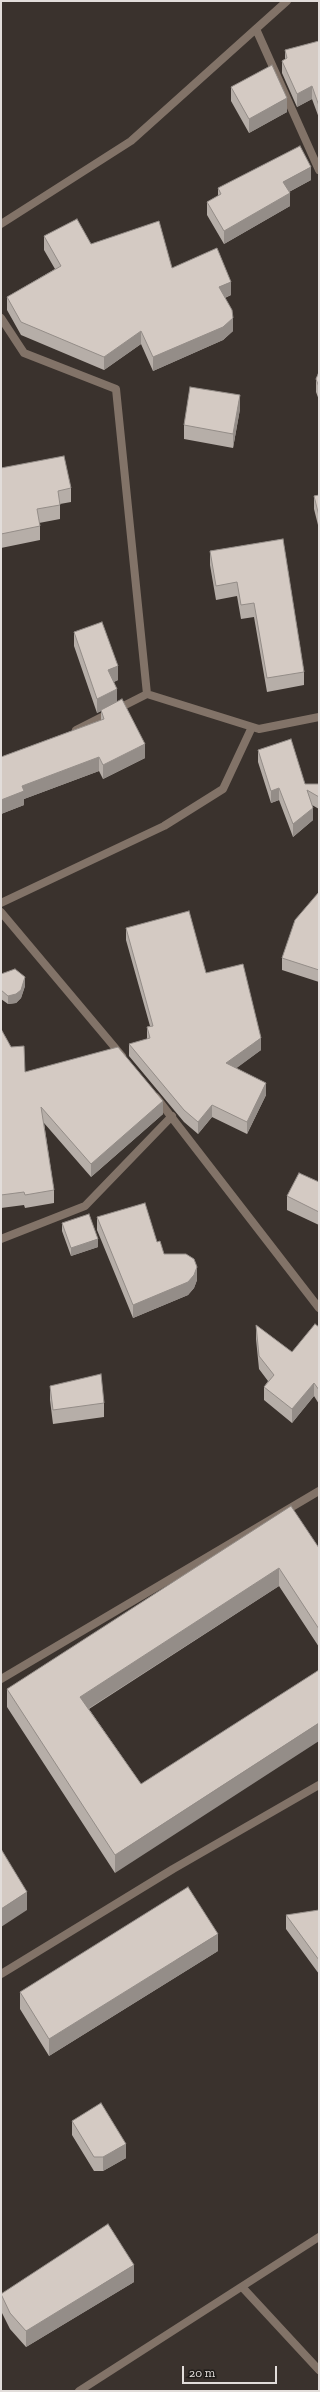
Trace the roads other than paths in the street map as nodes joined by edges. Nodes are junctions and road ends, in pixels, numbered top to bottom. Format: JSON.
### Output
{"nodes":[{"id":1,"x":287,"y":1,"type":"edge"},
{"id":2,"x":256,"y":29,"type":"junction"},
{"id":3,"x":319,"y":170,"type":"edge"},
{"id":4,"x":1,"y":224,"type":"edge"},
{"id":5,"x":1,"y":318,"type":"edge"},
{"id":6,"x":147,"y":694,"type":"junction"},
{"id":7,"x":319,"y":717,"type":"edge"},
{"id":8,"x":252,"y":726,"type":"junction"},
{"id":9,"x":66,"y":735,"type":"edge"},
{"id":10,"x":1,"y":903,"type":"edge"},
{"id":11,"x":1,"y":912,"type":"edge"},
{"id":12,"x":127,"y":1062,"type":"edge"},
{"id":13,"x":152,"y":1092,"type":"edge"},
{"id":14,"x":172,"y":1116,"type":"junction"},
{"id":15,"x":1,"y":1239,"type":"edge"},
{"id":16,"x":319,"y":1308,"type":"edge"},
{"id":17,"x":319,"y":1490,"type":"edge"},
{"id":18,"x":1,"y":1679,"type":"edge"},
{"id":19,"x":319,"y":1785,"type":"edge"},
{"id":20,"x":1,"y":1974,"type":"edge"},
{"id":21,"x":319,"y":2238,"type":"edge"},
{"id":22,"x":243,"y":2288,"type":"junction"},
{"id":23,"x":319,"y":2370,"type":"edge"},
{"id":24,"x":79,"y":2391,"type":"edge"}],
"edges":[{"from":1,"to":2,"type":"street"},
{"from":2,"to":3,"type":"street"},
{"from":2,"to":4,"type":"street"},
{"from":5,"to":6,"type":"street"},
{"from":6,"to":8,"type":"street"},
{"from":6,"to":9,"type":"street"},
{"from":7,"to":8,"type":"street"},
{"from":8,"to":10,"type":"street"},
{"from":11,"to":12,"type":"street"},
{"from":13,"to":14,"type":"street"},
{"from":14,"to":15,"type":"street"},
{"from":14,"to":16,"type":"street"},
{"from":17,"to":18,"type":"street"},
{"from":19,"to":20,"type":"street"},
{"from":21,"to":22,"type":"street"},
{"from":22,"to":23,"type":"street"},
{"from":22,"to":24,"type":"street"}]}
